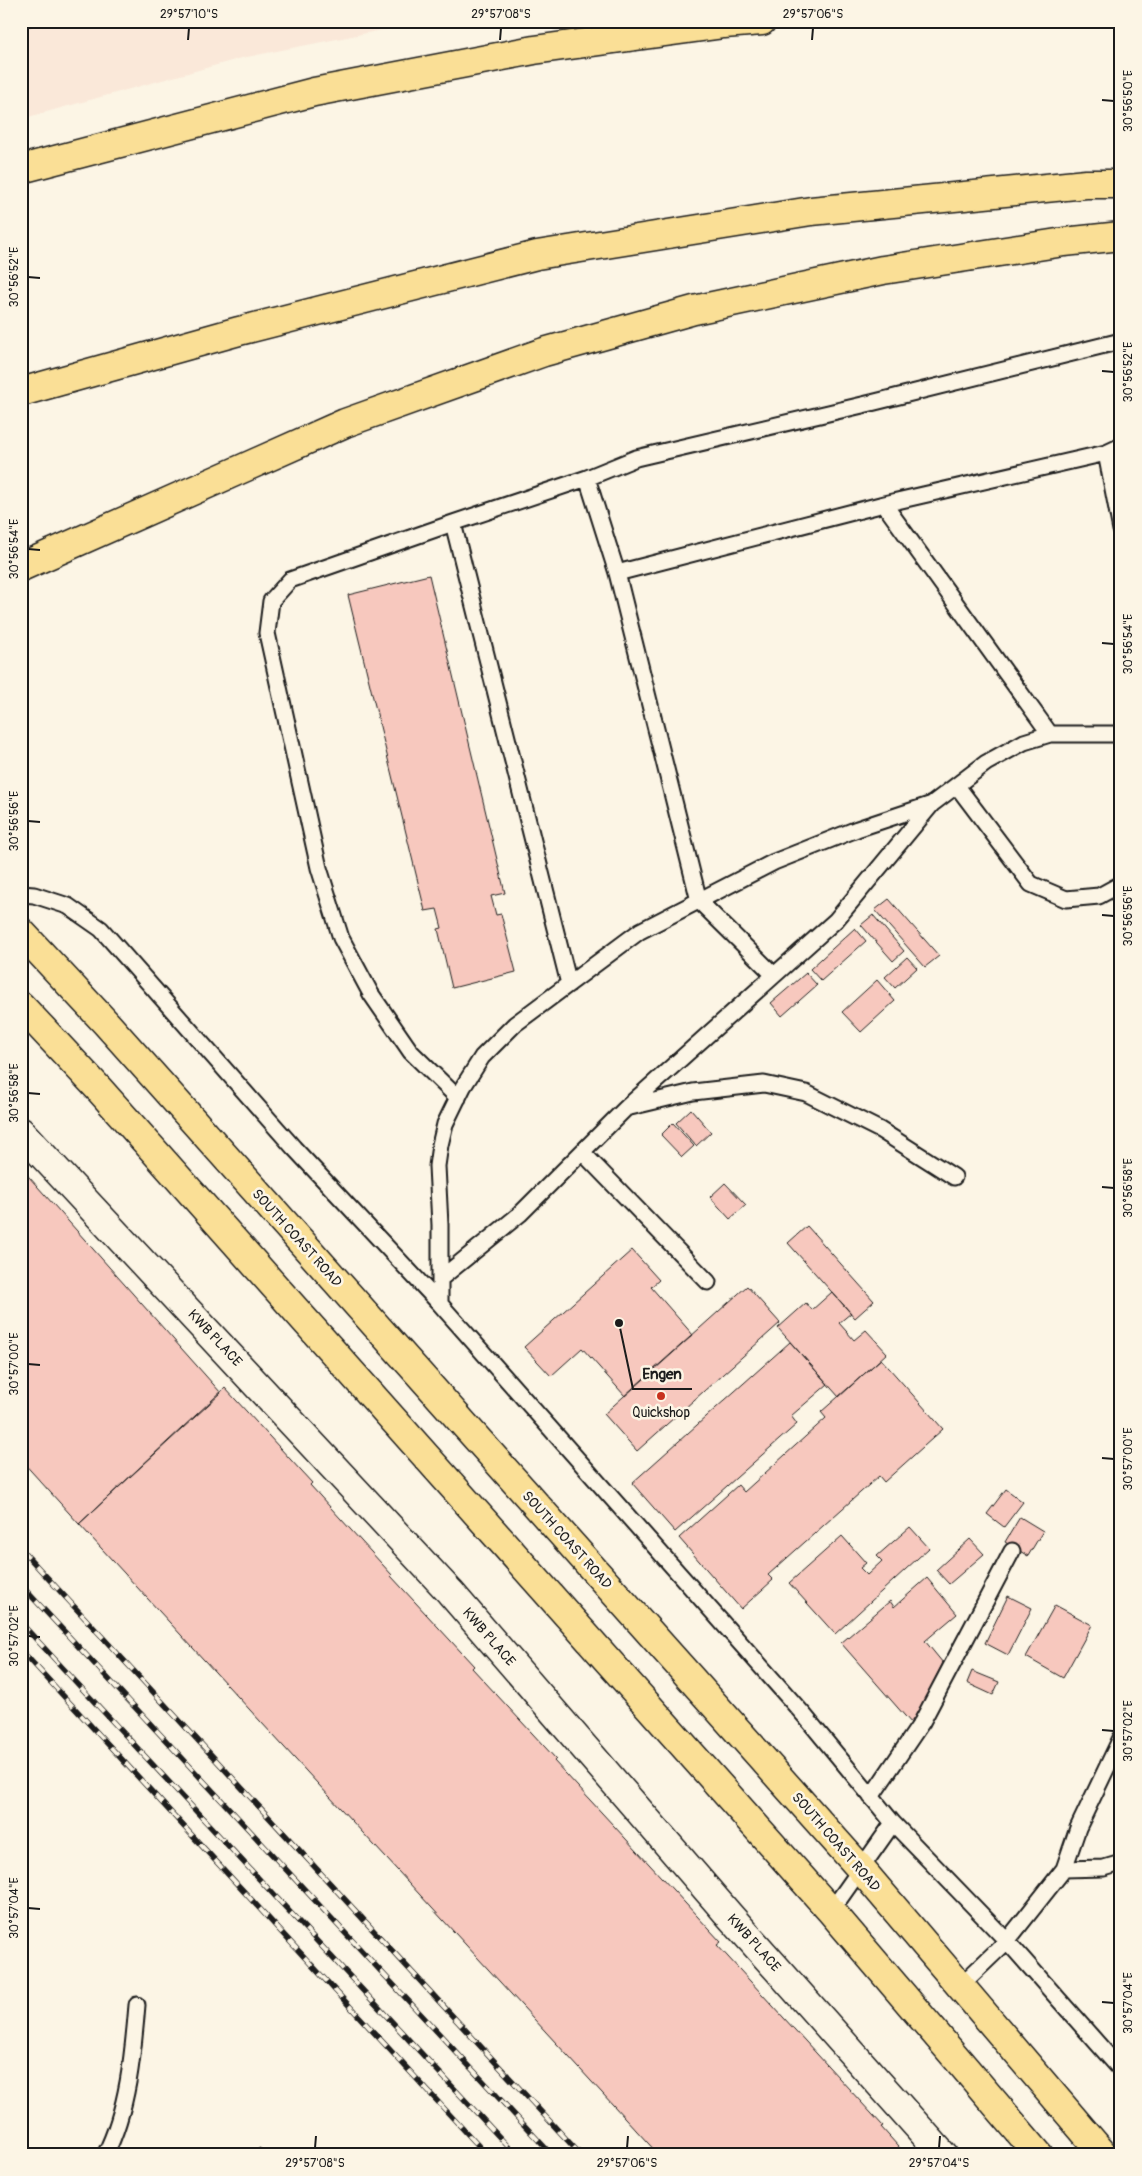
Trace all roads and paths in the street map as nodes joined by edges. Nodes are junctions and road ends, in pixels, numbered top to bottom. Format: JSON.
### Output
{"nodes":[{"id":1,"x":762,"y":21,"type":"edge"},
{"id":2,"x":21,"y":169,"type":"edge"},
{"id":3,"x":1121,"y":184,"type":"edge"},
{"id":4,"x":1121,"y":236,"type":"edge"},
{"id":5,"x":1121,"y":341,"type":"edge"},
{"id":6,"x":21,"y":392,"type":"edge"},
{"id":7,"x":1121,"y":446,"type":"edge"},
{"id":8,"x":1106,"y":453,"type":"junction"},
{"id":9,"x":587,"y":478,"type":"junction"},
{"id":10,"x":884,"y":504,"type":"junction"},
{"id":11,"x":453,"y":522,"type":"junction"},
{"id":12,"x":1121,"y":530,"type":"edge"},
{"id":13,"x":21,"y":567,"type":"edge"},
{"id":14,"x":617,"y":573,"type":"junction"},
{"id":15,"x":1050,"y":734,"type":"junction"},
{"id":16,"x":1121,"y":734,"type":"edge"},
{"id":17,"x":958,"y":786,"type":"junction"},
{"id":18,"x":932,"y":804,"type":"junction"},
{"id":19,"x":1121,"y":884,"type":"edge"},
{"id":20,"x":21,"y":894,"type":"edge"},
{"id":21,"x":699,"y":901,"type":"junction"},
{"id":22,"x":21,"y":932,"type":"edge"},
{"id":23,"x":774,"y":975,"type":"junction"},
{"id":24,"x":569,"y":984,"type":"junction"},
{"id":25,"x":21,"y":1006,"type":"edge"},
{"id":26,"x":458,"y":1098,"type":"junction"},
{"id":27,"x":626,"y":1108,"type":"junction"},
{"id":28,"x":21,"y":1132,"type":"edge"},
{"id":29,"x":582,"y":1152,"type":"junction"},
{"id":30,"x":954,"y":1177,"type":"dead end"},
{"id":31,"x":440,"y":1279,"type":"junction"},
{"id":32,"x":708,"y":1282,"type":"dead end"},
{"id":33,"x":440,"y":1304,"type":"junction"},
{"id":34,"x":1012,"y":1551,"type":"dead end"},
{"id":35,"x":1121,"y":1738,"type":"edge"},
{"id":36,"x":871,"y":1797,"type":"junction"},
{"id":37,"x":893,"y":1823,"type":"junction"},
{"id":38,"x":1121,"y":1863,"type":"edge"},
{"id":39,"x":860,"y":1868,"type":"junction"},
{"id":40,"x":1064,"y":1869,"type":"junction"},
{"id":41,"x":831,"y":1911,"type":"junction"},
{"id":42,"x":1007,"y":1941,"type":"junction"},
{"id":43,"x":960,"y":1986,"type":"junction"},
{"id":44,"x":137,"y":2005,"type":"dead end"},
{"id":45,"x":1121,"y":2070,"type":"edge"},
{"id":46,"x":105,"y":2155,"type":"edge"},
{"id":47,"x":943,"y":2155,"type":"edge"},
{"id":48,"x":1038,"y":2155,"type":"edge"},
{"id":49,"x":1104,"y":2155,"type":"edge"}],
"edges":[{"from":1,"to":2,"type":"main road"},
{"from":3,"to":6,"type":"main road"},
{"from":4,"to":13,"type":"main road"},
{"from":5,"to":9,"type":"lane"},
{"from":7,"to":8,"type":"lane"},
{"from":8,"to":10,"type":"lane"},
{"from":8,"to":12,"type":"lane"},
{"from":9,"to":11,"type":"lane"},
{"from":9,"to":14,"type":"lane"},
{"from":10,"to":14,"type":"lane"},
{"from":10,"to":15,"type":"lane"},
{"from":11,"to":24,"type":"lane"},
{"from":11,"to":26,"type":"lane"},
{"from":14,"to":21,"type":"lane"},
{"from":15,"to":16,"type":"lane"},
{"from":15,"to":17,"type":"lane"},
{"from":17,"to":18,"type":"lane"},
{"from":17,"to":19,"type":"lane"},
{"from":18,"to":21,"type":"lane"},
{"from":18,"to":23,"type":"lane"},
{"from":20,"to":33,"type":"lane"},
{"from":21,"to":23,"type":"lane"},
{"from":21,"to":24,"type":"lane"},
{"from":22,"to":39,"type":"main road","name":"SOUTH COAST ROAD"},
{"from":23,"to":27,"type":"lane"},
{"from":24,"to":26,"type":"lane"},
{"from":25,"to":41,"type":"main road"},
{"from":26,"to":31,"type":"lane"},
{"from":27,"to":29,"type":"lane"},
{"from":27,"to":30,"type":"lane"},
{"from":28,"to":47,"type":"street","name":"KWB PLACE"},
{"from":29,"to":31,"type":"lane"},
{"from":29,"to":32,"type":"lane"},
{"from":31,"to":33,"type":"lane"},
{"from":33,"to":36,"type":"lane"},
{"from":34,"to":36,"type":"lane"},
{"from":35,"to":40,"type":"lane"},
{"from":36,"to":37,"type":"lane"},
{"from":37,"to":39,"type":"lane"},
{"from":37,"to":42,"type":"lane"},
{"from":38,"to":40,"type":"lane"},
{"from":39,"to":41,"type":"lane"},
{"from":39,"to":43,"type":"main road","name":"SOUTH COAST ROAD"},
{"from":40,"to":42,"type":"lane"},
{"from":41,"to":48,"type":"main road"},
{"from":42,"to":43,"type":"lane"},
{"from":42,"to":45,"type":"lane"},
{"from":43,"to":49,"type":"main road","name":"SOUTH COAST ROAD"},
{"from":44,"to":46,"type":"lane"}]}
